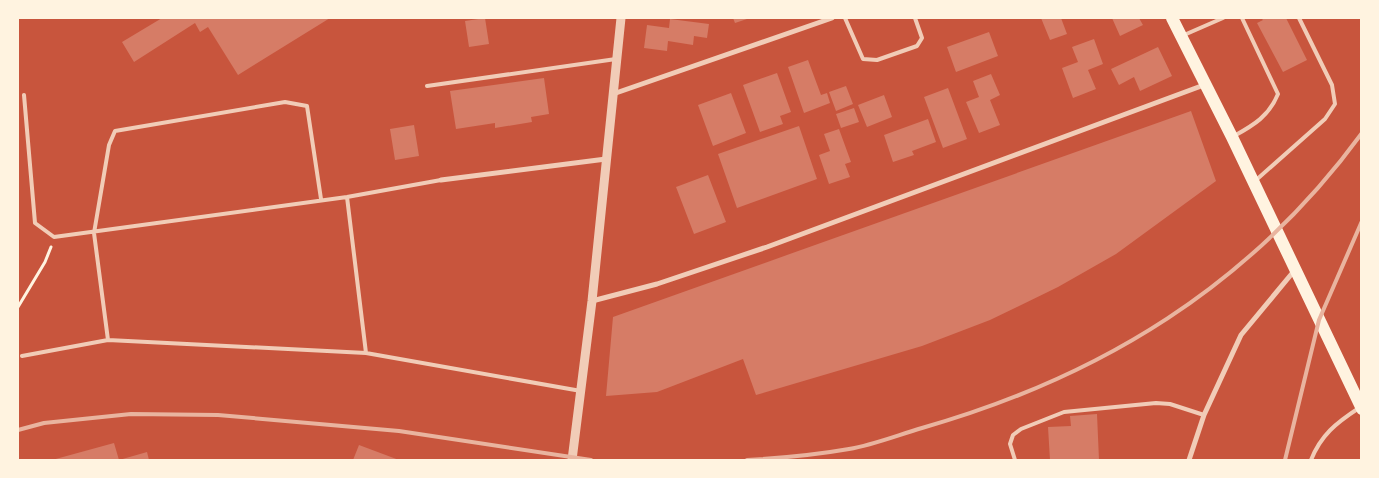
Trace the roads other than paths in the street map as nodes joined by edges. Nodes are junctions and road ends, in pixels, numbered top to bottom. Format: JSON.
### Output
{"nodes":[{"id":1,"x":621,"y":18,"type":"edge"},
{"id":2,"x":832,"y":18,"type":"edge"},
{"id":3,"x":845,"y":18,"type":"edge"},
{"id":4,"x":915,"y":18,"type":"edge"},
{"id":5,"x":1172,"y":18,"type":"edge"},
{"id":6,"x":1223,"y":18,"type":"edge"},
{"id":7,"x":1242,"y":18,"type":"edge"},
{"id":8,"x":1299,"y":18,"type":"edge"},
{"id":9,"x":1181,"y":36,"type":"junction"},
{"id":10,"x":616,"y":59,"type":"junction"},
{"id":11,"x":1205,"y":84,"type":"junction"},
{"id":12,"x":427,"y":86,"type":"dead end"},
{"id":13,"x":613,"y":94,"type":"junction"},
{"id":14,"x":24,"y":95,"type":"dead end"},
{"id":15,"x":1232,"y":137,"type":"junction"},
{"id":16,"x":606,"y":160,"type":"junction"},
{"id":17,"x":441,"y":180,"type":"joint"},
{"id":18,"x":1253,"y":182,"type":"junction"},
{"id":19,"x":347,"y":197,"type":"junction"},
{"id":20,"x":321,"y":199,"type":"junction"},
{"id":21,"x":94,"y":233,"type":"junction"},
{"id":22,"x":1295,"y":269,"type":"junction"},
{"id":23,"x":592,"y":301,"type":"junction"},
{"id":24,"x":108,"y":340,"type":"junction"},
{"id":25,"x":366,"y":353,"type":"junction"},
{"id":26,"x":22,"y":356,"type":"dead end"},
{"id":27,"x":581,"y":391,"type":"junction"},
{"id":28,"x":1358,"y":393,"type":"edge"},
{"id":29,"x":1361,"y":408,"type":"edge"},
{"id":30,"x":1204,"y":415,"type":"junction"},
{"id":31,"x":572,"y":460,"type":"edge"},
{"id":32,"x":1015,"y":460,"type":"edge"},
{"id":33,"x":1189,"y":460,"type":"edge"},
{"id":34,"x":1312,"y":460,"type":"edge"}],
"edges":[{"from":1,"to":10,"type":"street"},
{"from":2,"to":13,"type":"street"},
{"from":3,"to":4,"type":"lane"},
{"from":5,"to":9,"type":"main road"},
{"from":6,"to":9,"type":"lane"},
{"from":7,"to":15,"type":"lane"},
{"from":8,"to":18,"type":"lane"},
{"from":9,"to":11,"type":"main road"},
{"from":10,"to":12,"type":"lane"},
{"from":10,"to":13,"type":"street"},
{"from":11,"to":15,"type":"main road"},
{"from":11,"to":23,"type":"street"},
{"from":13,"to":16,"type":"street"},
{"from":14,"to":21,"type":"lane"},
{"from":15,"to":18,"type":"main road"},
{"from":16,"to":17,"type":"street"},
{"from":16,"to":23,"type":"street"},
{"from":17,"to":19,"type":"lane"},
{"from":18,"to":22,"type":"main road"},
{"from":19,"to":20,"type":"lane"},
{"from":19,"to":25,"type":"lane"},
{"from":20,"to":21,"type":"lane"},
{"from":20,"to":21,"type":"lane"},
{"from":21,"to":24,"type":"lane"},
{"from":22,"to":28,"type":"main road"},
{"from":22,"to":30,"type":"street"},
{"from":23,"to":27,"type":"street"},
{"from":24,"to":25,"type":"lane"},
{"from":24,"to":26,"type":"lane"},
{"from":25,"to":27,"type":"lane"},
{"from":27,"to":31,"type":"street"},
{"from":28,"to":29,"type":"main road"},
{"from":29,"to":34,"type":"lane"},
{"from":30,"to":32,"type":"lane"},
{"from":30,"to":33,"type":"street"}]}
